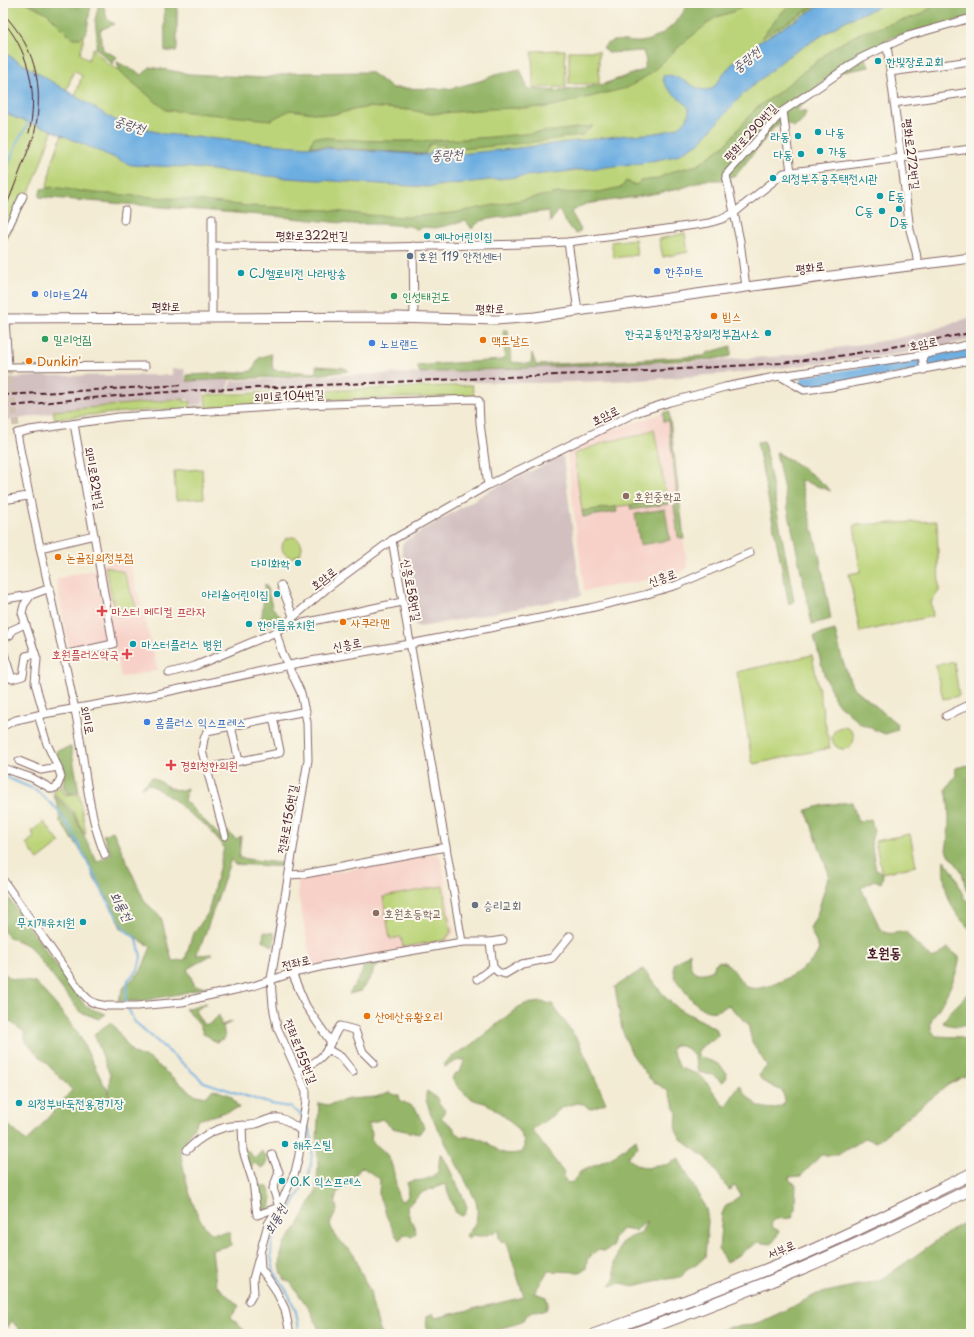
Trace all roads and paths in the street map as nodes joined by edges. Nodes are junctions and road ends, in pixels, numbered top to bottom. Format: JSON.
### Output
{"nodes":[{"id":1,"x":971,"y":18,"type":"edge"},
{"id":2,"x":887,"y":45,"type":"junction"},
{"id":3,"x":971,"y":61,"type":"edge"},
{"id":4,"x":890,"y":72,"type":"junction"},
{"id":5,"x":971,"y":92,"type":"edge"},
{"id":6,"x":894,"y":103,"type":"junction"},
{"id":7,"x":783,"y":111,"type":"junction"},
{"id":8,"x":971,"y":149,"type":"edge"},
{"id":9,"x":901,"y":158,"type":"junction"},
{"id":10,"x":791,"y":172,"type":"junction"},
{"id":11,"x":23,"y":196,"type":"dead end"},
{"id":12,"x":124,"y":210,"type":"dead end"},
{"id":13,"x":734,"y":213,"type":"junction"},
{"id":14,"x":212,"y":218,"type":"dead end"},
{"id":15,"x":124,"y":220,"type":"dead end"},
{"id":16,"x":3,"y":238,"type":"edge"},
{"id":17,"x":568,"y":242,"type":"junction"},
{"id":18,"x":212,"y":246,"type":"junction"},
{"id":19,"x":413,"y":246,"type":"junction"},
{"id":20,"x":971,"y":258,"type":"edge"},
{"id":21,"x":918,"y":265,"type":"junction"},
{"id":22,"x":746,"y":287,"type":"junction"},
{"id":23,"x":578,"y":311,"type":"junction"},
{"id":24,"x":414,"y":317,"type":"junction"},
{"id":25,"x":212,"y":318,"type":"junction"},
{"id":26,"x":4,"y":319,"type":"edge"},
{"id":27,"x":971,"y":344,"type":"edge"},
{"id":28,"x":922,"y":355,"type":"junction"},
{"id":29,"x":971,"y":360,"type":"edge"},
{"id":30,"x":145,"y":366,"type":"dead end"},
{"id":31,"x":924,"y":370,"type":"junction"},
{"id":32,"x":780,"y":376,"type":"junction"},
{"id":33,"x":74,"y":424,"type":"junction"},
{"id":34,"x":17,"y":433,"type":"joint"},
{"id":35,"x":488,"y":485,"type":"junction"},
{"id":36,"x":28,"y":496,"type":"junction"},
{"id":37,"x":3,"y":500,"type":"edge"},
{"id":38,"x":94,"y":535,"type":"junction"},
{"id":39,"x":392,"y":540,"type":"junction"},
{"id":40,"x":40,"y":548,"type":"junction"},
{"id":41,"x":750,"y":553,"type":"dead end"},
{"id":42,"x":281,"y":585,"type":"dead end"},
{"id":43,"x":50,"y":588,"type":"junction"},
{"id":44,"x":31,"y":595,"type":"junction"},
{"id":45,"x":5,"y":599,"type":"dead end"},
{"id":46,"x":402,"y":602,"type":"junction"},
{"id":47,"x":294,"y":616,"type":"junction"},
{"id":48,"x":25,"y":624,"type":"junction"},
{"id":49,"x":278,"y":630,"type":"junction"},
{"id":50,"x":3,"y":638,"type":"edge"},
{"id":51,"x":410,"y":644,"type":"junction"},
{"id":52,"x":3,"y":650,"type":"edge"},
{"id":53,"x":35,"y":654,"type":"junction"},
{"id":54,"x":63,"y":655,"type":"junction"},
{"id":55,"x":288,"y":666,"type":"junction"},
{"id":56,"x":169,"y":673,"type":"dead end"},
{"id":57,"x":11,"y":677,"type":"junction"},
{"id":58,"x":3,"y":679,"type":"edge"},
{"id":59,"x":971,"y":704,"type":"edge"},
{"id":60,"x":75,"y":709,"type":"junction"},
{"id":61,"x":306,"y":711,"type":"junction"},
{"id":62,"x":41,"y":715,"type":"junction"},
{"id":63,"x":946,"y":716,"type":"dead end"},
{"id":64,"x":273,"y":717,"type":"junction"},
{"id":65,"x":3,"y":726,"type":"edge"},
{"id":66,"x":231,"y":726,"type":"junction"},
{"id":67,"x":19,"y":761,"type":"dead end"},
{"id":68,"x":239,"y":761,"type":"junction"},
{"id":69,"x":58,"y":767,"type":"junction"},
{"id":70,"x":3,"y":768,"type":"edge"},
{"id":71,"x":207,"y":768,"type":"junction"},
{"id":72,"x":225,"y":836,"type":"dead end"},
{"id":73,"x":446,"y":847,"type":"junction"},
{"id":74,"x":105,"y":855,"type":"dead end"},
{"id":75,"x":289,"y":875,"type":"junction"},
{"id":76,"x":3,"y":880,"type":"edge"},
{"id":77,"x":570,"y":936,"type":"dead end"},
{"id":78,"x":503,"y":940,"type":"dead end"},
{"id":79,"x":462,"y":942,"type":"junction"},
{"id":80,"x":490,"y":942,"type":"junction"},
{"id":81,"x":493,"y":967,"type":"junction"},
{"id":82,"x":292,"y":974,"type":"junction"},
{"id":83,"x":271,"y":979,"type":"junction"},
{"id":84,"x":477,"y":979,"type":"dead end"},
{"id":85,"x":330,"y":1041,"type":"junction"},
{"id":86,"x":327,"y":1049,"type":"junction"},
{"id":87,"x":374,"y":1063,"type":"dead end"},
{"id":88,"x":298,"y":1071,"type":"junction"},
{"id":89,"x":353,"y":1072,"type":"dead end"},
{"id":90,"x":242,"y":1125,"type":"junction"},
{"id":91,"x":301,"y":1132,"type":"junction"},
{"id":92,"x":187,"y":1150,"type":"dead end"},
{"id":93,"x":272,"y":1155,"type":"dead end"},
{"id":94,"x":971,"y":1174,"type":"edge"},
{"id":95,"x":971,"y":1189,"type":"edge"},
{"id":96,"x":279,"y":1207,"type":"junction"},
{"id":97,"x":260,"y":1253,"type":"junction"},
{"id":98,"x":250,"y":1301,"type":"dead end"},
{"id":99,"x":290,"y":1334,"type":"edge"},
{"id":100,"x":596,"y":1334,"type":"edge"},
{"id":101,"x":633,"y":1334,"type":"edge"}],
"edges":[{"from":1,"to":2,"type":"street","name":"평화로290번길"},
{"from":2,"to":4,"type":"street","name":"평화로272번길"},
{"from":2,"to":7,"type":"street","name":"평화로290번길"},
{"from":3,"to":4,"type":"street"},
{"from":4,"to":6,"type":"street","name":"평화로272번길"},
{"from":5,"to":6,"type":"street"},
{"from":6,"to":9,"type":"street","name":"평화로272번길"},
{"from":7,"to":10,"type":"street"},
{"from":7,"to":13,"type":"street","name":"평화로290번길"},
{"from":8,"to":9,"type":"street"},
{"from":9,"to":10,"type":"street"},
{"from":9,"to":21,"type":"street","name":"평화로272번길"},
{"from":10,"to":13,"type":"street","name":"평화로322번길"},
{"from":11,"to":16,"type":"street"},
{"from":12,"to":15,"type":"street"},
{"from":13,"to":17,"type":"street","name":"평화로322번길"},
{"from":13,"to":22,"type":"street","name":"평화로290번길"},
{"from":14,"to":18,"type":"street"},
{"from":17,"to":19,"type":"street","name":"평화로322번길"},
{"from":17,"to":23,"type":"street"},
{"from":18,"to":19,"type":"street","name":"평화로322번길"},
{"from":18,"to":25,"type":"street"},
{"from":19,"to":24,"type":"street"},
{"from":20,"to":21,"type":"main road","name":"평화로"},
{"from":21,"to":22,"type":"main road","name":"평화로"},
{"from":22,"to":23,"type":"main road","name":"평화로"},
{"from":23,"to":24,"type":"main road","name":"평화로"},
{"from":24,"to":25,"type":"main road","name":"평화로"},
{"from":25,"to":26,"type":"main road","name":"평화로"},
{"from":26,"to":30,"type":"street","name":"평화로"},
{"from":27,"to":28,"type":"street","name":"호암로"},
{"from":28,"to":31,"type":"street"},
{"from":28,"to":32,"type":"street","name":"호암로"},
{"from":29,"to":31,"type":"street"},
{"from":31,"to":32,"type":"street"},
{"from":32,"to":35,"type":"street","name":"호암로"},
{"from":33,"to":34,"type":"street","name":"외미로104번길"},
{"from":33,"to":35,"type":"street","name":"외미로104번길"},
{"from":33,"to":38,"type":"street","name":"외미로82번길"},
{"from":34,"to":36,"type":"street","name":"외미로"},
{"from":35,"to":39,"type":"street","name":"호암로"},
{"from":36,"to":37,"type":"street"},
{"from":36,"to":40,"type":"street","name":"외미로"},
{"from":38,"to":40,"type":"street"},
{"from":38,"to":54,"type":"street","name":"외미로82번길"},
{"from":39,"to":46,"type":"street","name":"신흥로58번길"},
{"from":39,"to":47,"type":"street","name":"호암로"},
{"from":40,"to":43,"type":"street","name":"외미로"},
{"from":41,"to":51,"type":"street","name":"신흥로"},
{"from":42,"to":47,"type":"street"},
{"from":43,"to":44,"type":"street"},
{"from":43,"to":54,"type":"street","name":"외미로"},
{"from":44,"to":45,"type":"street"},
{"from":44,"to":48,"type":"street"},
{"from":46,"to":49,"type":"street"},
{"from":46,"to":51,"type":"street","name":"신흥로58번길"},
{"from":47,"to":49,"type":"street","name":"호암로"},
{"from":48,"to":50,"type":"street"},
{"from":48,"to":53,"type":"street"},
{"from":49,"to":55,"type":"street","name":"전좌로156번길"},
{"from":49,"to":56,"type":"street","name":"호암로"},
{"from":51,"to":55,"type":"street","name":"신흥로"},
{"from":51,"to":73,"type":"street","name":"신흥로58번길"},
{"from":52,"to":57,"type":"street"},
{"from":53,"to":57,"type":"street"},
{"from":53,"to":62,"type":"street"},
{"from":54,"to":60,"type":"street","name":"외미로"},
{"from":55,"to":60,"type":"street","name":"신흥로"},
{"from":55,"to":61,"type":"street","name":"전좌로156번길"},
{"from":57,"to":58,"type":"street"},
{"from":59,"to":63,"type":"street"},
{"from":60,"to":62,"type":"street","name":"신흥로"},
{"from":60,"to":74,"type":"street","name":"외미로"},
{"from":61,"to":64,"type":"street"},
{"from":61,"to":75,"type":"street","name":"전좌로156번길"},
{"from":62,"to":65,"type":"street","name":"신흥로"},
{"from":62,"to":69,"type":"street"},
{"from":64,"to":66,"type":"street"},
{"from":64,"to":68,"type":"street"},
{"from":66,"to":68,"type":"street"},
{"from":66,"to":71,"type":"street"},
{"from":67,"to":69,"type":"street"},
{"from":68,"to":71,"type":"street"},
{"from":69,"to":70,"type":"street"},
{"from":71,"to":72,"type":"street"},
{"from":73,"to":75,"type":"street"},
{"from":73,"to":79,"type":"street","name":"신흥로58번길"},
{"from":75,"to":83,"type":"street","name":"전좌로156번길"},
{"from":76,"to":83,"type":"street","name":"전좌로"},
{"from":77,"to":81,"type":"street"},
{"from":78,"to":80,"type":"street","name":"전좌로"},
{"from":79,"to":80,"type":"street","name":"전좌로"},
{"from":79,"to":82,"type":"street","name":"전좌로"},
{"from":80,"to":81,"type":"street"},
{"from":81,"to":84,"type":"street"},
{"from":82,"to":83,"type":"street","name":"전좌로"},
{"from":82,"to":85,"type":"street"},
{"from":83,"to":88,"type":"street","name":"전좌로155번길"},
{"from":85,"to":86,"type":"street"},
{"from":85,"to":87,"type":"street"},
{"from":86,"to":88,"type":"street"},
{"from":86,"to":89,"type":"street"},
{"from":88,"to":91,"type":"street","name":"전좌로155번길"},
{"from":90,"to":91,"type":"street"},
{"from":90,"to":92,"type":"street"},
{"from":90,"to":96,"type":"street"},
{"from":91,"to":96,"type":"street","name":"전좌로155번길"},
{"from":93,"to":96,"type":"street"},
{"from":94,"to":100,"type":"highway","name":"서부로"},
{"from":95,"to":101,"type":"highway"},
{"from":96,"to":97,"type":"street","name":"전좌로155번길"},
{"from":97,"to":98,"type":"street"},
{"from":97,"to":99,"type":"street","name":"전좌로155번길"}]}
